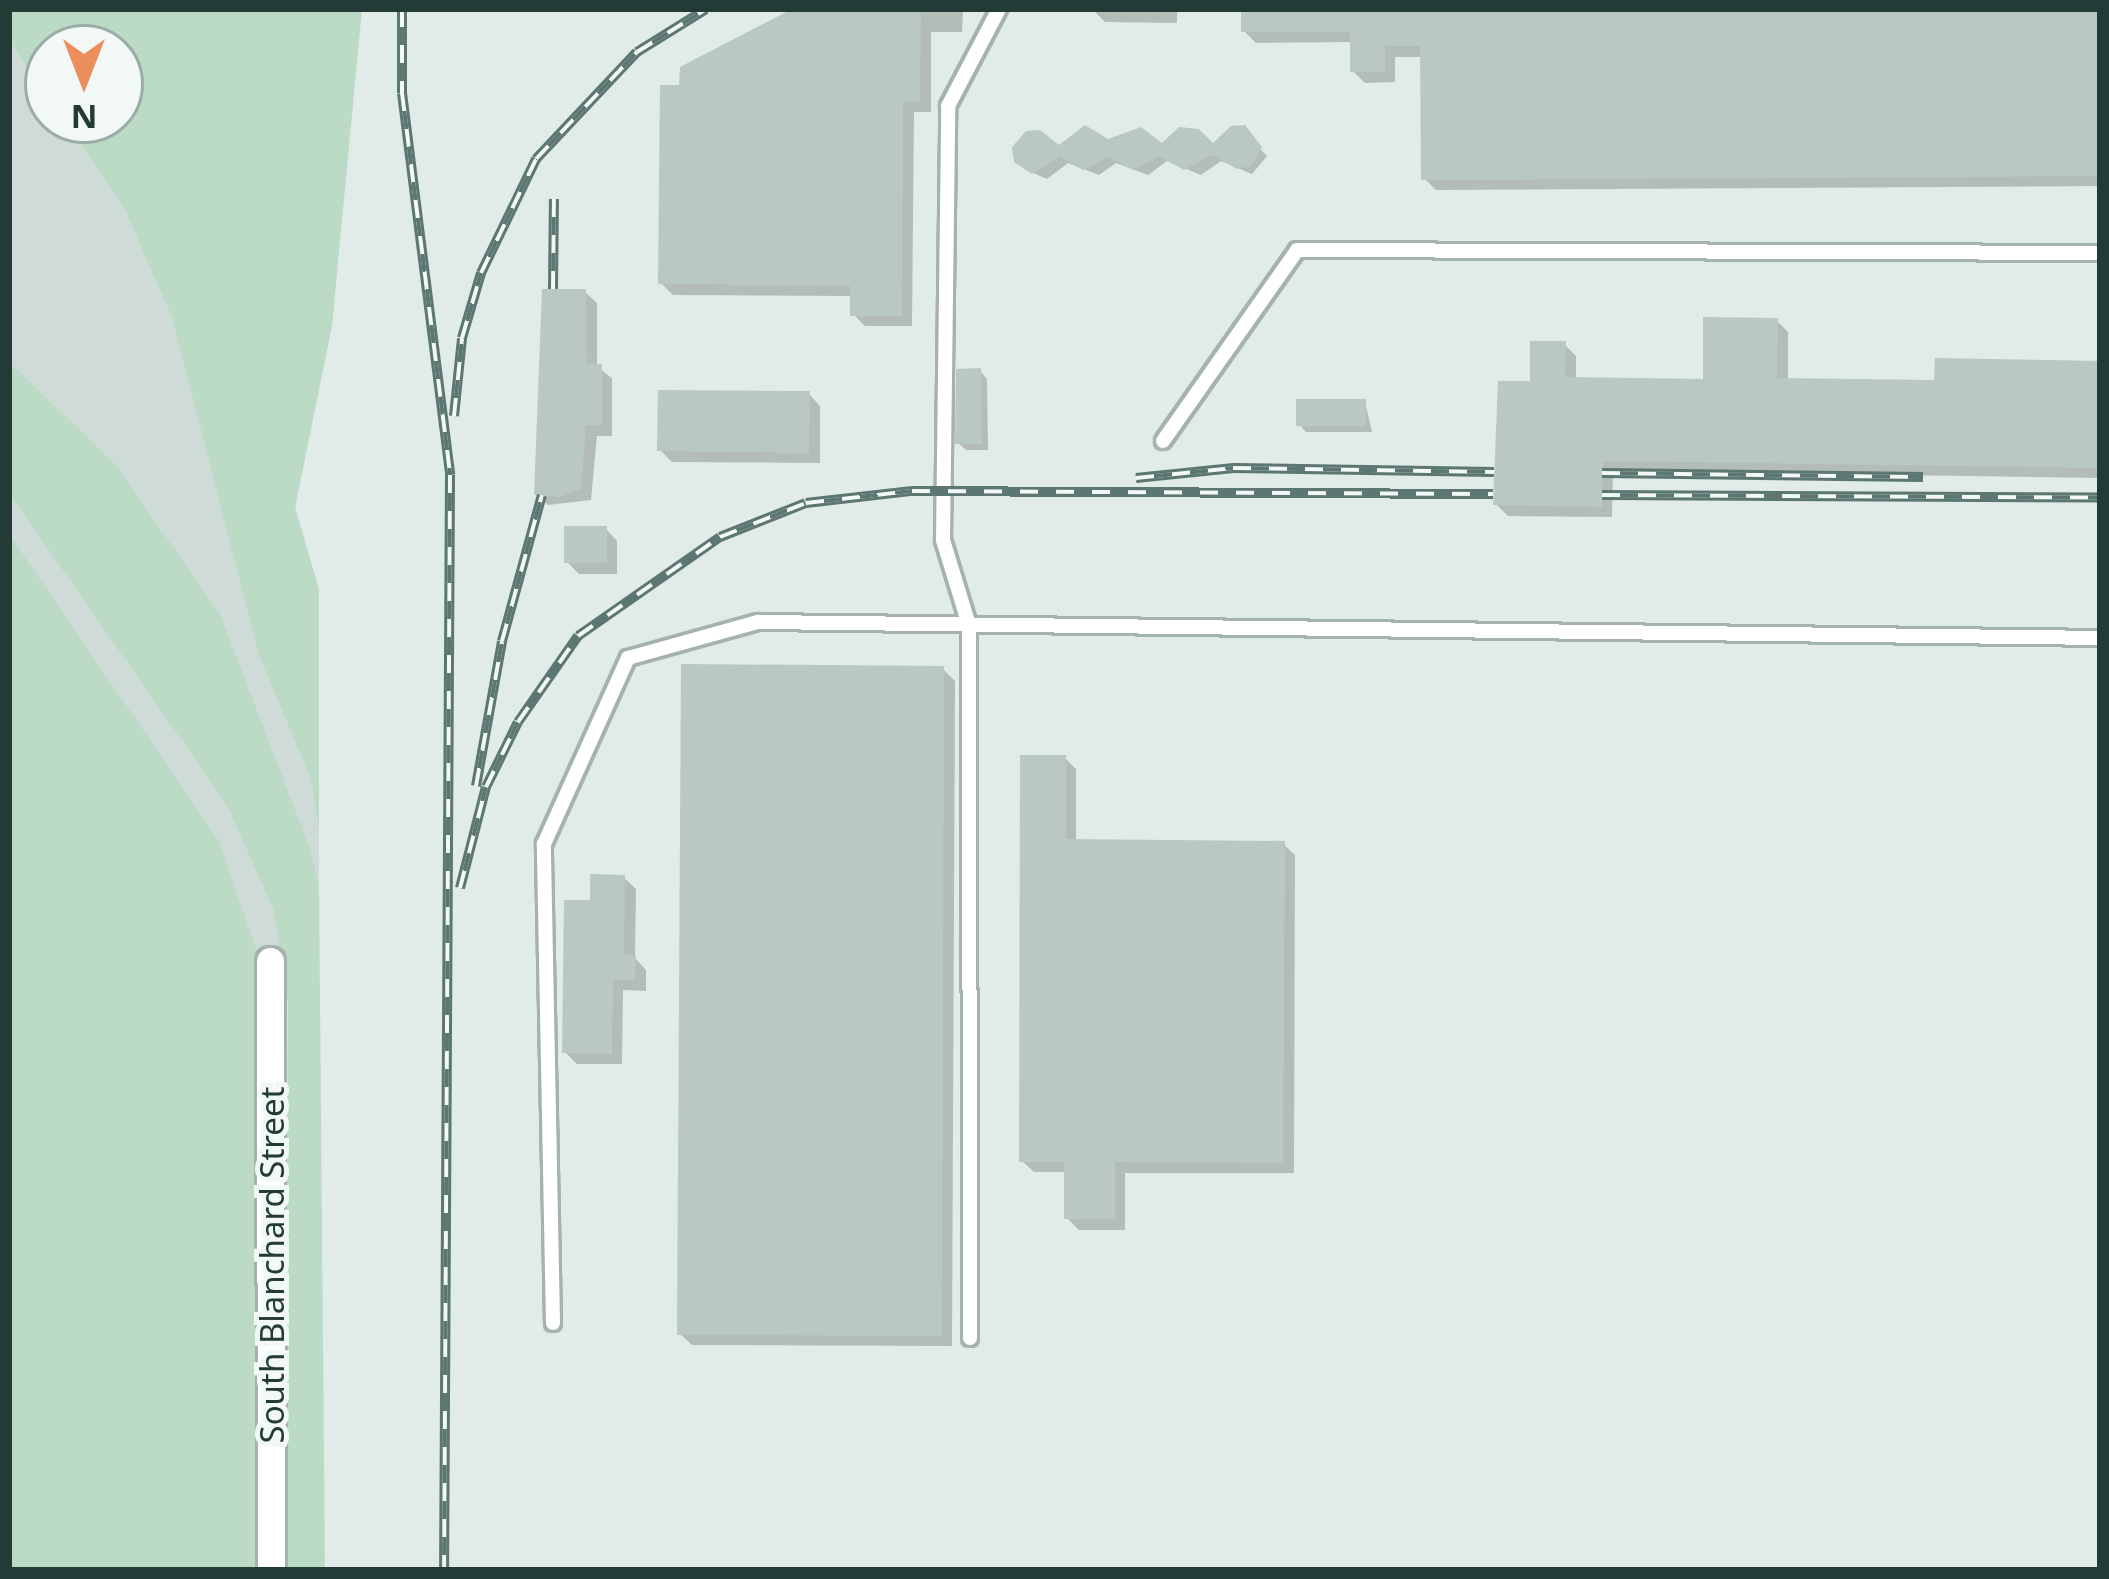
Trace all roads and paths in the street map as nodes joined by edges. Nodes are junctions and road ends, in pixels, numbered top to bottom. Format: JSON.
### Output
{"nodes":[{"id":1,"x":999,"y":9,"type":"edge"},
{"id":2,"x":2100,"y":254,"type":"edge"},
{"id":3,"x":1163,"y":441,"type":"dead end"},
{"id":4,"x":969,"y":625,"type":"junction"},
{"id":5,"x":2100,"y":638,"type":"edge"},
{"id":6,"x":270,"y":961,"type":"dead end"},
{"id":7,"x":553,"y":1323,"type":"dead end"},
{"id":8,"x":970,"y":1338,"type":"dead end"},
{"id":9,"x":272,"y":1570,"type":"edge"}],
"edges":[{"from":1,"to":4,"type":"lane"},
{"from":2,"to":3,"type":"lane"},
{"from":4,"to":5,"type":"lane"},
{"from":4,"to":7,"type":"lane"},
{"from":4,"to":8,"type":"lane"},
{"from":6,"to":9,"type":"street","name":"South Blanchard Street"}]}
